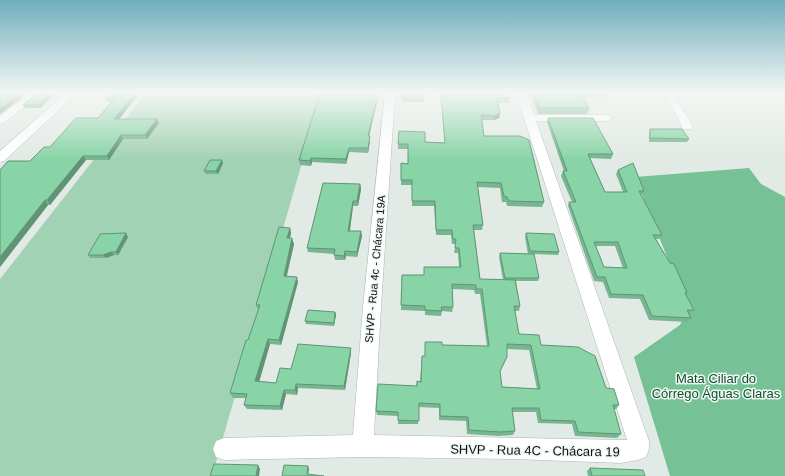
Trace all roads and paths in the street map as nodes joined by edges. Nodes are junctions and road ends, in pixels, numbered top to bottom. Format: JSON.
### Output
{"nodes":[{"id":1,"x":47,"y":115,"type":"edge"},
{"id":2,"x":388,"y":115,"type":"edge"},
{"id":3,"x":682,"y":115,"type":"edge"},
{"id":4,"x":530,"y":118,"type":"joint"},
{"id":5,"x":607,"y":118,"type":"dead end"},
{"id":6,"x":687,"y":127,"type":"dead end"},
{"id":7,"x":0,"y":158,"type":"edge"},
{"id":8,"x":363,"y":446,"type":"junction"},
{"id":9,"x":224,"y":449,"type":"dead end"}],
"edges":[{"from":1,"to":7,"type":"street"},
{"from":2,"to":8,"type":"street","name":"SHVP - Rua 4c - Chácara 19A"},
{"from":3,"to":6,"type":"street"},
{"from":4,"to":5,"type":"street"},
{"from":4,"to":8,"type":"street","name":"SHVP - Rua 4C - Chácara 19"},
{"from":8,"to":9,"type":"street","name":"SHVP - Rua 4C - Chácara 19"}]}
